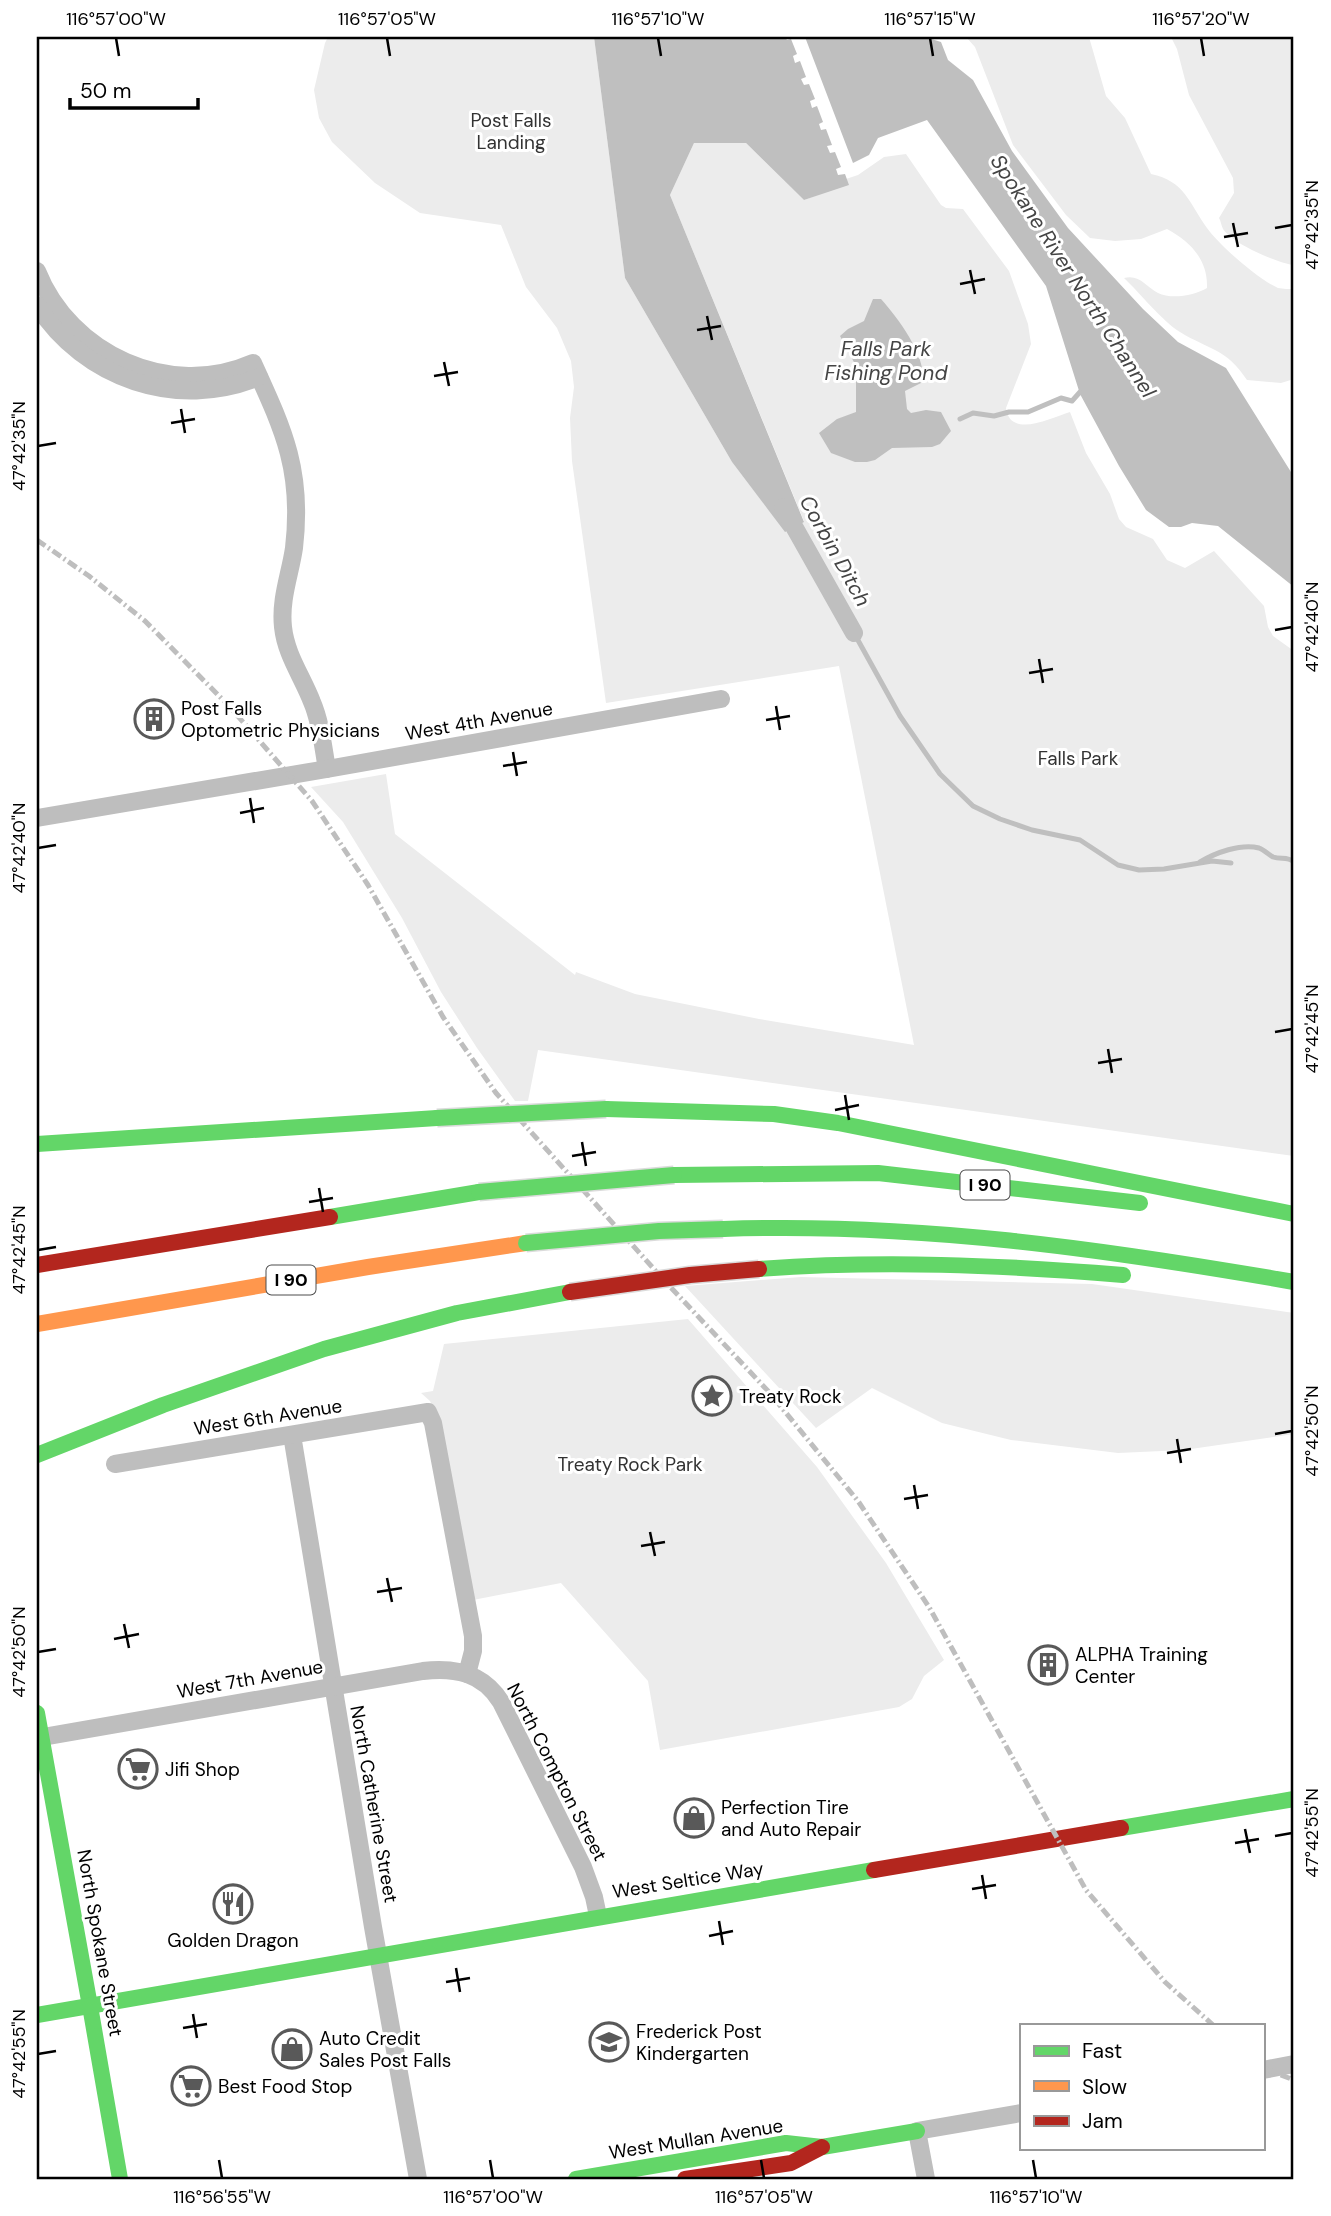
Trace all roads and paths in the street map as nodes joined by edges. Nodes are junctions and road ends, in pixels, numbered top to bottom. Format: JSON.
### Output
{"nodes":[{"id":1,"x":37,"y":271,"type":"edge"},
{"id":2,"x":37,"y":305,"type":"edge"},
{"id":3,"x":256,"y":370,"type":"junction"},
{"id":4,"x":721,"y":699,"type":"dead end"},
{"id":5,"x":327,"y":769,"type":"junction"},
{"id":6,"x":37,"y":818,"type":"edge"},
{"id":7,"x":37,"y":1144,"type":"edge"},
{"id":8,"x":1152,"y":1205,"type":"dead end"},
{"id":9,"x":1203,"y":1212,"type":"dead end"},
{"id":10,"x":1294,"y":1214,"type":"edge"},
{"id":11,"x":1294,"y":1226,"type":"edge"},
{"id":12,"x":42,"y":1264,"type":"edge"},
{"id":13,"x":1134,"y":1276,"type":"dead end"},
{"id":14,"x":1294,"y":1282,"type":"edge"},
{"id":15,"x":1257,"y":1292,"type":"dead end"},
{"id":16,"x":1294,"y":1297,"type":"edge"},
{"id":17,"x":37,"y":1324,"type":"edge"},
{"id":18,"x":292,"y":1435,"type":"junction"},
{"id":19,"x":37,"y":1455,"type":"edge"},
{"id":20,"x":115,"y":1464,"type":"dead end"},
{"id":21,"x":467,"y":1674,"type":"junction"},
{"id":22,"x":333,"y":1685,"type":"junction"},
{"id":23,"x":37,"y":1713,"type":"edge"},
{"id":24,"x":39,"y":1738,"type":"edge"},
{"id":25,"x":1294,"y":1799,"type":"edge"},
{"id":26,"x":598,"y":1916,"type":"junction"},
{"id":27,"x":378,"y":1955,"type":"junction"},
{"id":28,"x":90,"y":2006,"type":"junction"},
{"id":29,"x":37,"y":2015,"type":"edge"},
{"id":30,"x":1294,"y":2064,"type":"edge"},
{"id":31,"x":1264,"y":2070,"type":"edge"},
{"id":32,"x":1020,"y":2113,"type":"edge"},
{"id":33,"x":917,"y":2131,"type":"junction"},
{"id":34,"x":822,"y":2147,"type":"junction"},
{"id":35,"x":120,"y":2179,"type":"edge"},
{"id":36,"x":418,"y":2179,"type":"edge"},
{"id":37,"x":576,"y":2179,"type":"edge"},
{"id":38,"x":685,"y":2179,"type":"edge"},
{"id":39,"x":926,"y":2179,"type":"edge"}],
"edges":[{"from":1,"to":3,"type":"street"},
{"from":2,"to":3,"type":"street"},
{"from":3,"to":5,"type":"street"},
{"from":4,"to":5,"type":"street","name":"West 4th Avenue"},
{"from":5,"to":6,"type":"street","name":"West 4th Avenue"},
{"from":7,"to":10,"type":"main road","bridge":true},
{"from":8,"to":12,"type":"main road","number":"I 90","bridge":true},
{"from":9,"to":11,"type":"main road"},
{"from":13,"to":19,"type":"main road","bridge":true},
{"from":14,"to":17,"type":"main road","number":"I 90","bridge":true},
{"from":15,"to":16,"type":"main road"},
{"from":18,"to":20,"type":"street","name":"West 6th Avenue"},
{"from":18,"to":21,"type":"street","name":"West 6th Avenue"},
{"from":18,"to":22,"type":"street","name":"North Catherine Street"},
{"from":21,"to":22,"type":"street","name":"West 7th Avenue"},
{"from":21,"to":26,"type":"street","name":"North Compton Street"},
{"from":22,"to":24,"type":"street","name":"West 7th Avenue"},
{"from":22,"to":27,"type":"street","name":"North Catherine Street"},
{"from":23,"to":24,"type":"main road","name":"North Spokane Street"},
{"from":24,"to":28,"type":"main road","name":"North Spokane Street"},
{"from":25,"to":26,"type":"main road","name":"West Seltice Way"},
{"from":26,"to":27,"type":"main road","name":"West Seltice Way"},
{"from":27,"to":28,"type":"main road","name":"West Seltice Way"},
{"from":27,"to":36,"type":"street","name":"North Catherine Street"},
{"from":28,"to":29,"type":"main road","name":"West Seltice Way"},
{"from":28,"to":35,"type":"main road","name":"North Spokane Street"},
{"from":30,"to":31,"type":"street"},
{"from":32,"to":33,"type":"street","name":"West Mullan Avenue"},
{"from":33,"to":34,"type":"main road","name":"West Mullan Avenue"},
{"from":33,"to":39,"type":"street"},
{"from":34,"to":37,"type":"main road","name":"West Mullan Avenue"},
{"from":34,"to":38,"type":"main road","name":"West Mullan Avenue"}]}
